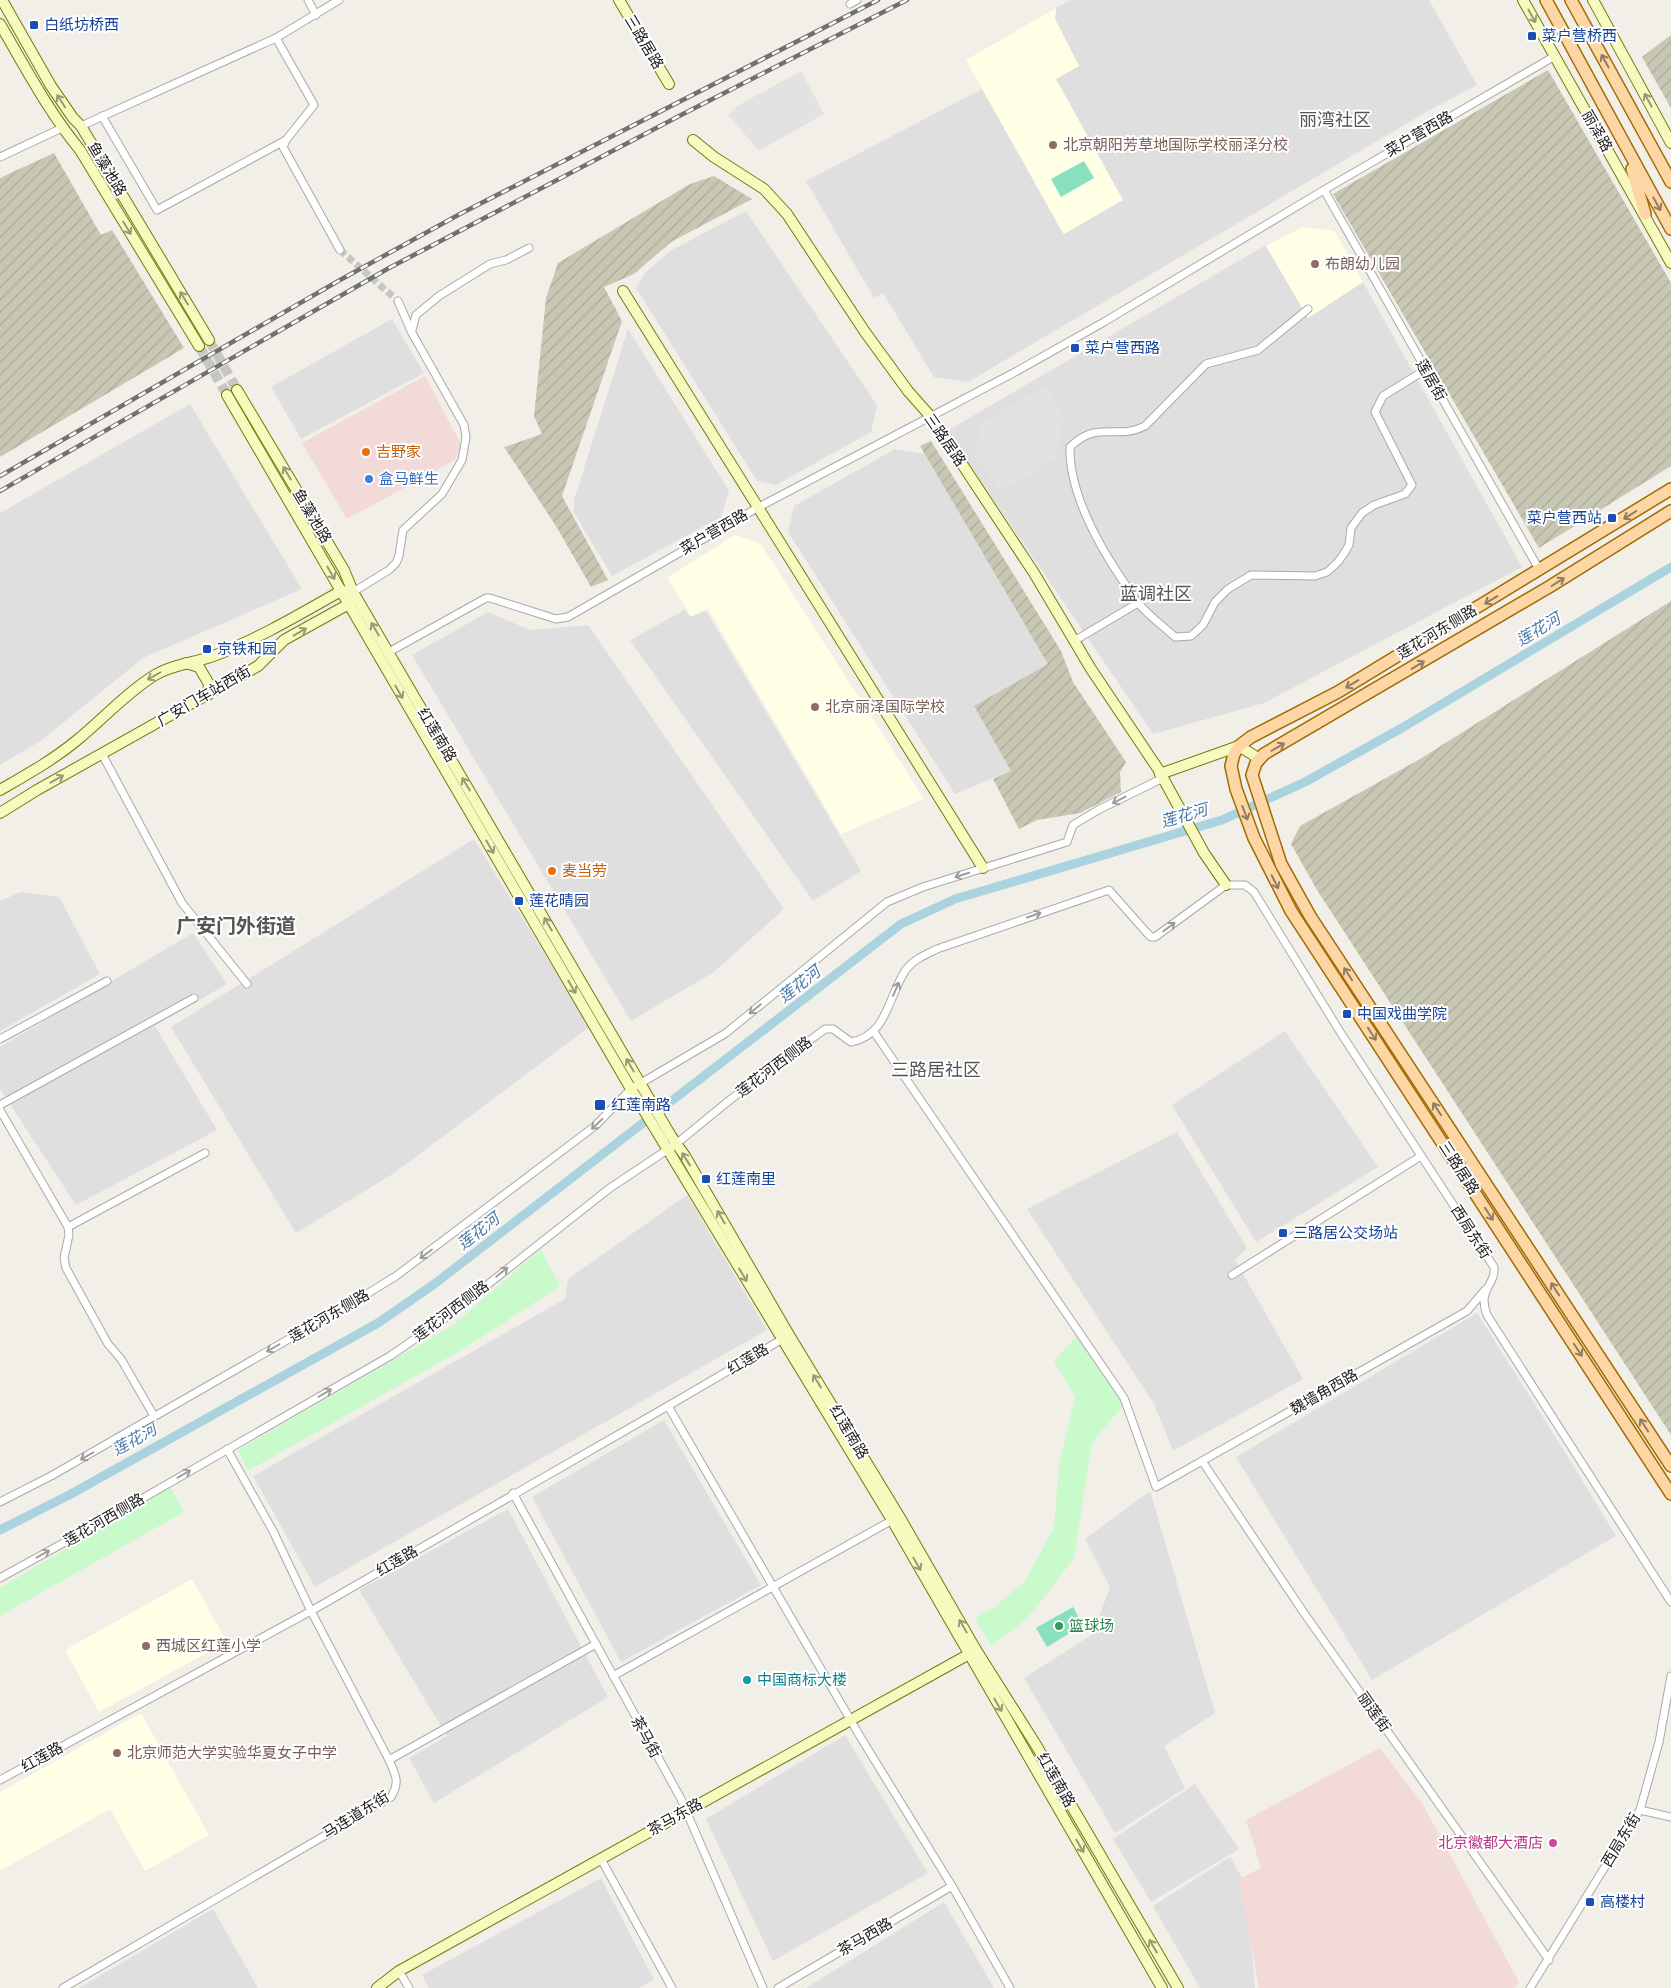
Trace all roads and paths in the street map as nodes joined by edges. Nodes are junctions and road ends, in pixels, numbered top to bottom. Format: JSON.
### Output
{"nodes":[{"id":1,"x":2,"y":0,"type":"edge"},
{"id":2,"x":308,"y":0,"type":"edge"},
{"id":3,"x":339,"y":0,"type":"edge"},
{"id":4,"x":619,"y":0,"type":"edge"},
{"id":5,"x":1523,"y":0,"type":"edge"},
{"id":6,"x":1546,"y":0,"type":"edge"},
{"id":7,"x":1571,"y":0,"type":"edge"},
{"id":8,"x":1593,"y":0,"type":"edge"},
{"id":9,"x":316,"y":15,"type":"junction"},
{"id":10,"x":0,"y":24,"type":"edge"},
{"id":11,"x":276,"y":38,"type":"junction"},
{"id":12,"x":1555,"y":56,"type":"junction"},
{"id":13,"x":669,"y":84,"type":"dead end"},
{"id":14,"x":102,"y":116,"type":"junction"},
{"id":15,"x":81,"y":126,"type":"junction"},
{"id":16,"x":62,"y":128,"type":"junction"},
{"id":17,"x":286,"y":140,"type":"junction"},
{"id":18,"x":692,"y":140,"type":"dead end"},
{"id":19,"x":1671,"y":143,"type":"edge"},
{"id":20,"x":1626,"y":148,"type":"junction"},
{"id":21,"x":1653,"y":150,"type":"junction"},
{"id":22,"x":0,"y":157,"type":"edge"},
{"id":23,"x":1671,"y":165,"type":"edge"},
{"id":24,"x":1671,"y":182,"type":"edge"},
{"id":25,"x":1324,"y":190,"type":"junction"},
{"id":26,"x":1645,"y":214,"type":"junction"},
{"id":27,"x":1671,"y":229,"type":"edge"},
{"id":28,"x":529,"y":248,"type":"dead end"},
{"id":29,"x":340,"y":250,"type":"tunnel mouth"},
{"id":30,"x":1671,"y":263,"type":"edge"},
{"id":31,"x":623,"y":291,"type":"dead end"},
{"id":32,"x":398,"y":301,"type":"tunnel mouth"},
{"id":33,"x":1308,"y":309,"type":"dead end"},
{"id":34,"x":412,"y":333,"type":"junction"},
{"id":35,"x":209,"y":340,"type":"tunnel mouth"},
{"id":36,"x":199,"y":346,"type":"tunnel mouth"},
{"id":37,"x":1425,"y":370,"type":"junction"},
{"id":38,"x":237,"y":390,"type":"tunnel mouth"},
{"id":39,"x":227,"y":395,"type":"tunnel mouth"},
{"id":40,"x":931,"y":417,"type":"junction"},
{"id":41,"x":1671,"y":490,"type":"edge"},
{"id":42,"x":757,"y":508,"type":"junction"},
{"id":43,"x":1671,"y":511,"type":"edge"},
{"id":44,"x":1540,"y":571,"type":"junction"},
{"id":45,"x":341,"y":591,"type":"junction"},
{"id":46,"x":353,"y":592,"type":"junction"},
{"id":47,"x":1138,"y":603,"type":"junction"},
{"id":48,"x":348,"y":605,"type":"junction"},
{"id":49,"x":1074,"y":641,"type":"junction"},
{"id":50,"x":389,"y":652,"type":"junction"},
{"id":51,"x":186,"y":663,"type":"junction"},
{"id":52,"x":208,"y":696,"type":"junction"},
{"id":53,"x":1240,"y":746,"type":"junction"},
{"id":54,"x":102,"y":754,"type":"junction"},
{"id":55,"x":1258,"y":758,"type":"junction"},
{"id":56,"x":27,"y":775,"type":"junction"},
{"id":57,"x":1162,"y":776,"type":"junction"},
{"id":58,"x":0,"y":790,"type":"edge"},
{"id":59,"x":37,"y":790,"type":"junction"},
{"id":60,"x":0,"y":813,"type":"edge"},
{"id":61,"x":983,"y":868,"type":"junction"},
{"id":62,"x":1226,"y":884,"type":"junction"},
{"id":63,"x":107,"y":981,"type":"dead end"},
{"id":64,"x":247,"y":984,"type":"dead end"},
{"id":65,"x":194,"y":998,"type":"dead end"},
{"id":66,"x":874,"y":1032,"type":"junction"},
{"id":67,"x":0,"y":1039,"type":"edge"},
{"id":68,"x":640,"y":1083,"type":"junction"},
{"id":69,"x":631,"y":1089,"type":"junction"},
{"id":70,"x":0,"y":1105,"type":"edge"},
{"id":71,"x":0,"y":1110,"type":"edge"},
{"id":72,"x":650,"y":1110,"type":"junction"},
{"id":73,"x":670,"y":1142,"type":"junction"},
{"id":74,"x":205,"y":1153,"type":"dead end"},
{"id":75,"x":1421,"y":1156,"type":"junction"},
{"id":76,"x":68,"y":1227,"type":"junction"},
{"id":77,"x":1232,"y":1275,"type":"dead end"},
{"id":78,"x":1485,"y":1290,"type":"junction"},
{"id":79,"x":785,"y":1337,"type":"junction"},
{"id":80,"x":668,"y":1406,"type":"junction"},
{"id":81,"x":154,"y":1416,"type":"junction"},
{"id":82,"x":227,"y":1449,"type":"junction"},
{"id":83,"x":1202,"y":1462,"type":"junction"},
{"id":84,"x":1671,"y":1466,"type":"edge"},
{"id":85,"x":513,"y":1493,"type":"junction"},
{"id":86,"x":1671,"y":1494,"type":"edge"},
{"id":87,"x":0,"y":1502,"type":"edge"},
{"id":88,"x":896,"y":1518,"type":"junction"},
{"id":89,"x":0,"y":1578,"type":"edge"},
{"id":90,"x":774,"y":1587,"type":"junction"},
{"id":91,"x":1671,"y":1602,"type":"edge"},
{"id":92,"x":310,"y":1610,"type":"junction"},
{"id":93,"x":596,"y":1644,"type":"junction"},
{"id":94,"x":972,"y":1652,"type":"junction"},
{"id":95,"x":613,"y":1676,"type":"junction"},
{"id":96,"x":1671,"y":1676,"type":"edge"},
{"id":97,"x":851,"y":1720,"type":"junction"},
{"id":98,"x":389,"y":1760,"type":"junction"},
{"id":99,"x":0,"y":1780,"type":"edge"},
{"id":100,"x":686,"y":1810,"type":"junction"},
{"id":101,"x":1640,"y":1810,"type":"junction"},
{"id":102,"x":1671,"y":1817,"type":"edge"},
{"id":103,"x":600,"y":1859,"type":"junction"},
{"id":104,"x":952,"y":1886,"type":"junction"},
{"id":105,"x":1549,"y":1960,"type":"junction"},
{"id":106,"x":399,"y":1971,"type":"junction"},
{"id":107,"x":64,"y":1988,"type":"edge"},
{"id":108,"x":377,"y":1988,"type":"edge"},
{"id":109,"x":409,"y":1988,"type":"edge"},
{"id":110,"x":672,"y":1988,"type":"edge"},
{"id":111,"x":763,"y":1988,"type":"edge"},
{"id":112,"x":778,"y":1988,"type":"edge"},
{"id":113,"x":1010,"y":1988,"type":"edge"},
{"id":114,"x":1162,"y":1988,"type":"edge"},
{"id":115,"x":1178,"y":1988,"type":"edge"},
{"id":116,"x":1530,"y":1988,"type":"edge"}],
"edges":[{"from":15,"to":1,"type":"street","name":"鱼藻池路","one_way":true},
{"from":2,"to":9,"type":"street"},
{"from":3,"to":9,"type":"street"},
{"from":4,"to":13,"type":"street","name":"三路居路"},
{"from":5,"to":12,"type":"street","name":"丽泽路","one_way":true},
{"from":6,"to":20,"type":"main road","name":"丽泽路"},
{"from":21,"to":7,"type":"main road","one_way":true},
{"from":19,"to":8,"type":"street","one_way":true},
{"from":9,"to":11,"type":"street"},
{"from":10,"to":16,"type":"street","name":"鱼藻池路"},
{"from":11,"to":14,"type":"street"},
{"from":11,"to":17,"type":"street"},
{"from":12,"to":25,"type":"street","name":"菜户营西路"},
{"from":12,"to":26,"type":"street","name":"丽泽路"},
{"from":14,"to":15,"type":"street"},
{"from":14,"to":17,"type":"street"},
{"from":35,"to":15,"type":"street","name":"鱼藻池路","one_way":true},
{"from":16,"to":22,"type":"street"},
{"from":16,"to":36,"type":"street","name":"鱼藻池路","one_way":true},
{"from":17,"to":29,"type":"street"},
{"from":18,"to":40,"type":"street","name":"三路居路"},
{"from":20,"to":26,"type":"main road"},
{"from":20,"to":27,"type":"main road","name":"丽泽路","one_way":true},
{"from":21,"to":23,"type":"main road"},
{"from":21,"to":24,"type":"main road"},
{"from":25,"to":37,"type":"street","name":"莲居街"},
{"from":25,"to":40,"type":"street","name":"菜户营西路"},
{"from":26,"to":30,"type":"street","name":"丽泽路"},
{"from":28,"to":34,"type":"street"},
{"from":31,"to":42,"type":"street"},
{"from":32,"to":34,"type":"street"},
{"from":33,"to":47,"type":"street"},
{"from":34,"to":46,"type":"street"},
{"from":37,"to":44,"type":"street","name":"莲居街"},
{"from":37,"to":47,"type":"street"},
{"from":46,"to":38,"type":"street","name":"鱼藻池路","one_way":true},
{"from":39,"to":45,"type":"street","name":"鱼藻池路","one_way":true},
{"from":40,"to":42,"type":"street","name":"菜户营西路"},
{"from":40,"to":49,"type":"street","name":"三路居路"},
{"from":41,"to":44,"type":"main road","name":"莲花河东侧路","one_way":true},
{"from":42,"to":50,"type":"street","name":"菜户营西路"},
{"from":42,"to":61,"type":"street"},
{"from":55,"to":43,"type":"main road","name":"莲花河东侧路","one_way":true},
{"from":44,"to":53,"type":"main road","name":"莲花河东侧路","one_way":true},
{"from":45,"to":46,"type":"street"},
{"from":45,"to":48,"type":"street","name":"红莲南路"},
{"from":45,"to":51,"type":"street","name":"广安门车站西街"},
{"from":46,"to":48,"type":"street"},
{"from":50,"to":46,"type":"street","name":"红莲南路","one_way":true},
{"from":47,"to":49,"type":"street"},
{"from":52,"to":48,"type":"street","name":"广安门车站西街","one_way":true},
{"from":48,"to":69,"type":"street","name":"红莲南路","one_way":true},
{"from":49,"to":57,"type":"street","name":"三路居路"},
{"from":68,"to":50,"type":"street","name":"红莲南路","one_way":true},
{"from":51,"to":52,"type":"street"},
{"from":51,"to":56,"type":"street","name":"广安门车站西街","one_way":true},
{"from":52,"to":54,"type":"street","name":"广安门车站西街"},
{"from":53,"to":55,"type":"street"},
{"from":53,"to":57,"type":"street"},
{"from":53,"to":86,"type":"main road","name":"三路居路","one_way":true},
{"from":59,"to":54,"type":"street","name":"广安门车站西街","one_way":true},
{"from":54,"to":64,"type":"street"},
{"from":84,"to":55,"type":"main road","name":"三路居路","one_way":true},
{"from":56,"to":58,"type":"street","name":"广安门车站西街"},
{"from":56,"to":59,"type":"street"},
{"from":57,"to":61,"type":"street","name":"莲花河东侧路","one_way":true},
{"from":57,"to":62,"type":"street","name":"三路居路"},
{"from":59,"to":60,"type":"street","name":"广安门车站西街"},
{"from":61,"to":68,"type":"street","name":"莲花河东侧路","one_way":true},
{"from":66,"to":62,"type":"street","one_way":true},
{"from":62,"to":75,"type":"street","name":"西局东街"},
{"from":63,"to":67,"type":"street"},
{"from":65,"to":70,"type":"street"},
{"from":66,"to":73,"type":"street","name":"莲花河西侧路"},
{"from":66,"to":83,"type":"street","name":"魏墙角西路"},
{"from":68,"to":69,"type":"street","name":"莲花河东侧路"},
{"from":68,"to":72,"type":"street","name":"红莲南路"},
{"from":69,"to":72,"type":"street","name":"红莲南路"},
{"from":69,"to":81,"type":"street","name":"莲花河东侧路","one_way":true},
{"from":71,"to":76,"type":"street"},
{"from":72,"to":73,"type":"street","name":"红莲南路"},
{"from":73,"to":79,"type":"street","name":"红莲南路"},
{"from":82,"to":73,"type":"street","name":"莲花河西侧路","one_way":true},
{"from":74,"to":76,"type":"street"},
{"from":75,"to":77,"type":"street"},
{"from":75,"to":78,"type":"street","name":"西局东街"},
{"from":76,"to":81,"type":"street"},
{"from":78,"to":83,"type":"street","name":"魏墙角西路"},
{"from":78,"to":91,"type":"street","name":"西局东街"},
{"from":79,"to":80,"type":"street","name":"红莲路"},
{"from":79,"to":88,"type":"street","name":"红莲南路"},
{"from":80,"to":85,"type":"street","name":"红莲路"},
{"from":80,"to":90,"type":"street"},
{"from":81,"to":87,"type":"street","name":"莲花河东侧路","one_way":true},
{"from":89,"to":82,"type":"street","name":"莲花河西侧路","one_way":true},
{"from":82,"to":92,"type":"street","name":"马连道东街"},
{"from":83,"to":105,"type":"street","name":"丽莲街"},
{"from":85,"to":92,"type":"street","name":"红莲路"},
{"from":85,"to":93,"type":"street","name":"茶马街"},
{"from":88,"to":90,"type":"street"},
{"from":88,"to":94,"type":"street","name":"红莲南路"},
{"from":90,"to":95,"type":"street"},
{"from":90,"to":97,"type":"street"},
{"from":92,"to":98,"type":"street","name":"马连道东街"},
{"from":92,"to":99,"type":"street","name":"红莲路"},
{"from":93,"to":95,"type":"street","name":"茶马街"},
{"from":93,"to":98,"type":"street"},
{"from":94,"to":97,"type":"street","name":"茶马东路"},
{"from":94,"to":114,"type":"street","name":"红莲南路","one_way":true},
{"from":115,"to":94,"type":"street","name":"红莲南路","one_way":true},
{"from":95,"to":100,"type":"street","name":"茶马街"},
{"from":96,"to":101,"type":"street","name":"西局东街"},
{"from":97,"to":100,"type":"street","name":"茶马东路"},
{"from":97,"to":104,"type":"street"},
{"from":98,"to":107,"type":"street","name":"马连道东街"},
{"from":100,"to":103,"type":"street","name":"茶马东路"},
{"from":100,"to":111,"type":"street","name":"茶马街"},
{"from":101,"to":102,"type":"street"},
{"from":101,"to":105,"type":"street","name":"西局东街"},
{"from":103,"to":106,"type":"street","name":"茶马东路"},
{"from":103,"to":110,"type":"street"},
{"from":104,"to":112,"type":"street","name":"茶马西路"},
{"from":104,"to":113,"type":"street"},
{"from":105,"to":116,"type":"street","name":"西局东街"},
{"from":106,"to":108,"type":"street","name":"茶马东路"},
{"from":106,"to":109,"type":"street"}]}
